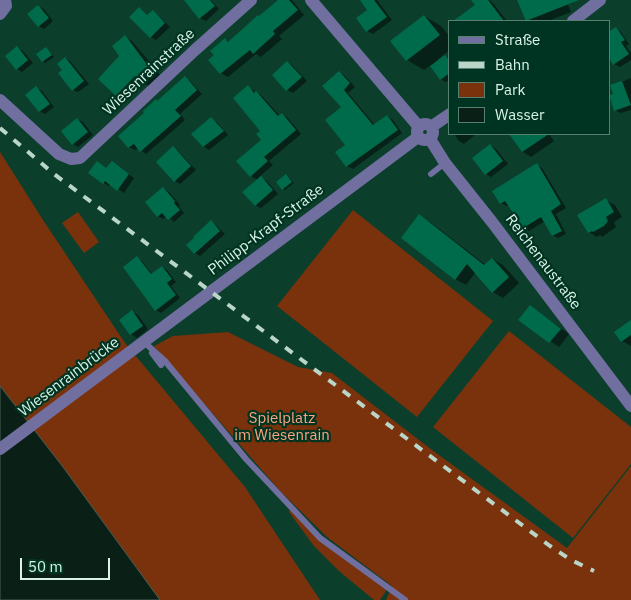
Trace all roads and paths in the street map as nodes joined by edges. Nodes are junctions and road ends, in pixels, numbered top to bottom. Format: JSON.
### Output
{"nodes":[{"id":1,"x":5,"y":0,"type":"edge"},
{"id":2,"x":251,"y":0,"type":"edge"},
{"id":3,"x":311,"y":0,"type":"edge"},
{"id":4,"x":600,"y":0,"type":"edge"},
{"id":5,"x":0,"y":14,"type":"edge"},
{"id":6,"x":574,"y":20,"type":"edge"},
{"id":7,"x":0,"y":100,"type":"edge"},
{"id":8,"x":448,"y":115,"type":"edge"},
{"id":9,"x":424,"y":132,"type":"junction"},
{"id":10,"x":445,"y":163,"type":"junction"},
{"id":11,"x":431,"y":174,"type":"dead end"},
{"id":12,"x":139,"y":346,"type":"junction"},
{"id":13,"x":161,"y":365,"type":"dead end"},
{"id":14,"x":631,"y":406,"type":"edge"},
{"id":15,"x":0,"y":449,"type":"edge"},
{"id":16,"x":405,"y":600,"type":"edge"}],
"edges":[{"from":1,"to":5,"type":"street"},
{"from":2,"to":7,"type":"street","name":"Wiesenrainstraße"},
{"from":3,"to":9,"type":"street","name":"Reichenaustraße"},
{"from":4,"to":6,"type":"street"},
{"from":8,"to":9,"type":"street","name":"Philipp-Krapf-Straße"},
{"from":9,"to":10,"type":"street","name":"Reichenaustraße"},
{"from":9,"to":12,"type":"street","name":"Philipp-Krapf-Straße"},
{"from":10,"to":11,"type":"lane"},
{"from":10,"to":14,"type":"street","name":"Reichenaustraße"},
{"from":12,"to":13,"type":"lane"},
{"from":12,"to":15,"type":"street","name":"Wiesenrainbrücke"},
{"from":12,"to":16,"type":"lane"}]}
